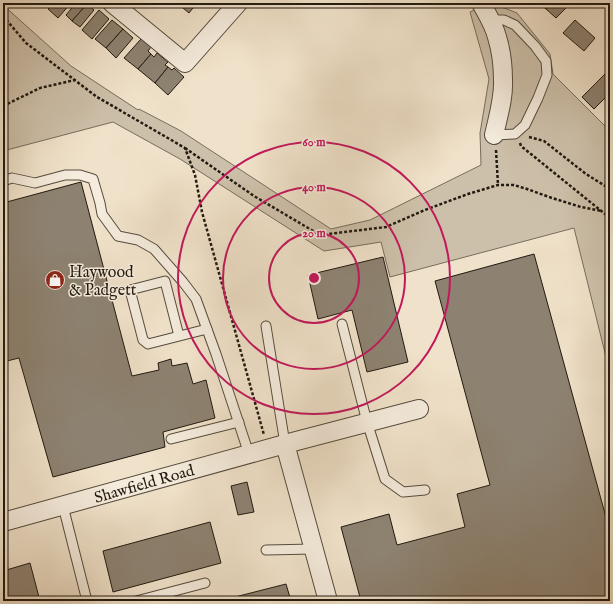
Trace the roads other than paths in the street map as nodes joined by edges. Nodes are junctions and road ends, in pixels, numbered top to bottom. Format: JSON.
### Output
{"nodes":[{"id":1,"x":112,"y":3,"type":"edge"},
{"id":2,"x":238,"y":3,"type":"edge"},
{"id":3,"x":481,"y":3,"type":"edge"},
{"id":4,"x":490,"y":20,"type":"junction"},
{"id":5,"x":494,"y":135,"type":"joint"},
{"id":6,"x":3,"y":180,"type":"edge"},
{"id":7,"x":342,"y":324,"type":"dead end"},
{"id":8,"x":266,"y":326,"type":"dead end"},
{"id":9,"x":207,"y":328,"type":"junction"},
{"id":10,"x":179,"y":336,"type":"junction"},
{"id":11,"x":419,"y":409,"type":"dead end"},
{"id":12,"x":239,"y":422,"type":"junction"},
{"id":13,"x":367,"y":422,"type":"junction"},
{"id":14,"x":171,"y":439,"type":"dead end"},
{"id":15,"x":277,"y":446,"type":"junction"},
{"id":16,"x":248,"y":454,"type":"junction"},
{"id":17,"x":425,"y":490,"type":"dead end"},
{"id":18,"x":63,"y":506,"type":"junction"},
{"id":19,"x":3,"y":522,"type":"edge"},
{"id":20,"x":314,"y":549,"type":"junction"},
{"id":21,"x":266,"y":550,"type":"dead end"},
{"id":22,"x":205,"y":583,"type":"dead end"},
{"id":23,"x":87,"y":601,"type":"edge"},
{"id":24,"x":136,"y":601,"type":"edge"},
{"id":25,"x":328,"y":601,"type":"edge"}],
"edges":[{"from":1,"to":2,"type":"street"},
{"from":3,"to":4,"type":"street"},
{"from":4,"to":5,"type":"street"},
{"from":4,"to":5,"type":"lane"},
{"from":6,"to":9,"type":"lane"},
{"from":7,"to":13,"type":"lane"},
{"from":8,"to":15,"type":"lane"},
{"from":9,"to":10,"type":"lane"},
{"from":9,"to":12,"type":"lane"},
{"from":10,"to":10,"type":"lane"},
{"from":11,"to":13,"type":"street","name":"Shawfield Road"},
{"from":12,"to":14,"type":"lane"},
{"from":12,"to":16,"type":"lane"},
{"from":13,"to":15,"type":"street","name":"Shawfield Road"},
{"from":13,"to":17,"type":"lane"},
{"from":15,"to":16,"type":"street","name":"Shawfield Road"},
{"from":15,"to":20,"type":"street"},
{"from":16,"to":18,"type":"street","name":"Shawfield Road"},
{"from":18,"to":19,"type":"street","name":"Shawfield Road"},
{"from":18,"to":23,"type":"lane"},
{"from":20,"to":21,"type":"lane"},
{"from":20,"to":25,"type":"street"},
{"from":22,"to":24,"type":"lane"}]}
